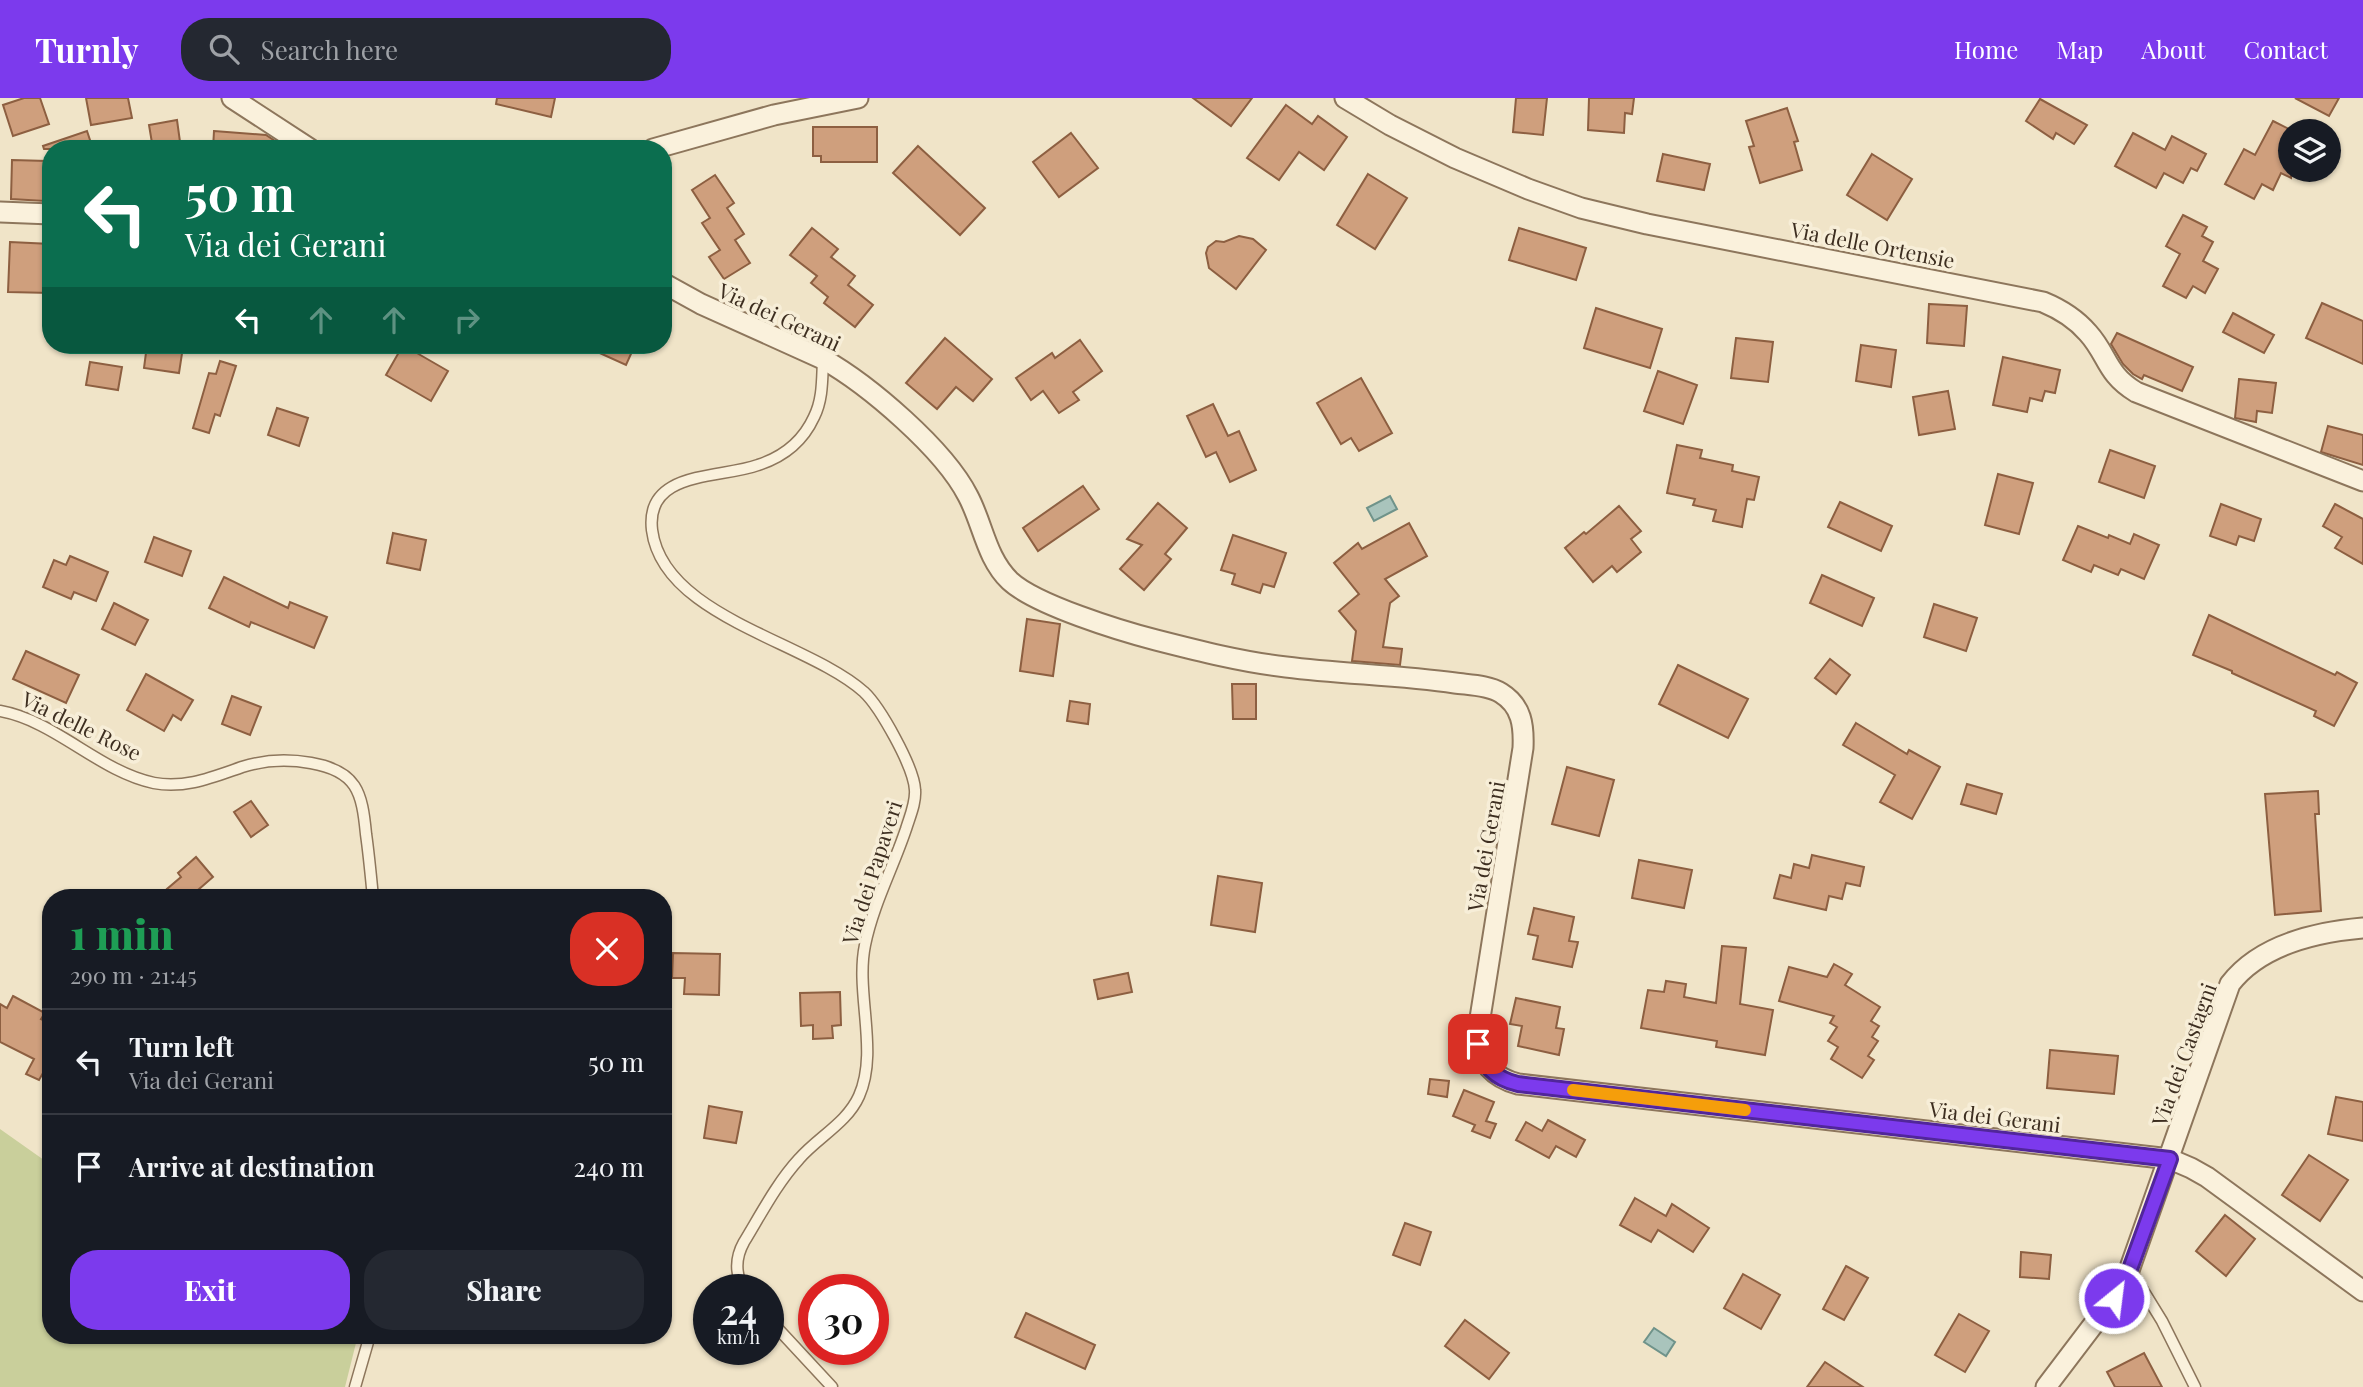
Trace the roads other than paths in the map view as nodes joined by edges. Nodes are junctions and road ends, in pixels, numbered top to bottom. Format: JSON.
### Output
{"nodes":[{"id":1,"x":232,"y":98,"type":"edge"},
{"id":2,"x":858,"y":98,"type":"edge"},
{"id":3,"x":1345,"y":98,"type":"edge"},
{"id":4,"x":296,"y":140,"type":"edge"},
{"id":5,"x":672,"y":144,"type":"edge"},
{"id":6,"x":0,"y":212,"type":"edge"},
{"id":7,"x":42,"y":214,"type":"edge"},
{"id":8,"x":672,"y":288,"type":"edge"},
{"id":9,"x":823,"y":359,"type":"junction"},
{"id":10,"x":2363,"y":481,"type":"edge"},
{"id":11,"x":0,"y":711,"type":"edge"},
{"id":12,"x":372,"y":889,"type":"edge"},
{"id":13,"x":2363,"y":928,"type":"edge"},
{"id":14,"x":2170,"y":1159,"type":"junction"},
{"id":15,"x":2130,"y":1269,"type":"junction"},
{"id":16,"x":737,"y":1274,"type":"edge"},
{"id":17,"x":2363,"y":1291,"type":"edge"},
{"id":18,"x":784,"y":1335,"type":"edge"},
{"id":19,"x":367,"y":1344,"type":"edge"},
{"id":20,"x":355,"y":1387,"type":"edge"},
{"id":21,"x":832,"y":1387,"type":"edge"},
{"id":22,"x":2046,"y":1387,"type":"edge"},
{"id":23,"x":2195,"y":1387,"type":"edge"}],
"edges":[{"from":1,"to":4,"type":"street"},
{"from":2,"to":5,"type":"street"},
{"from":3,"to":10,"type":"street","name":"Via delle Ortensie"},
{"from":6,"to":7,"type":"street"},
{"from":8,"to":9,"type":"street","name":"Via dei Gerani"},
{"from":9,"to":14,"type":"street","name":"Via dei Gerani"},
{"from":9,"to":16,"type":"lane","name":"Via dei Papaveri"},
{"from":11,"to":12,"type":"lane","name":"Via delle Rose"},
{"from":13,"to":14,"type":"street","name":"Via dei Castagni"},
{"from":14,"to":15,"type":"street","name":"Via dei Castagni"},
{"from":14,"to":17,"type":"street","name":"Via dei Gerani"},
{"from":15,"to":22,"type":"street","name":"Via dei Castagni"},
{"from":15,"to":23,"type":"lane"},
{"from":18,"to":21,"type":"lane"},
{"from":19,"to":20,"type":"lane"}]}
